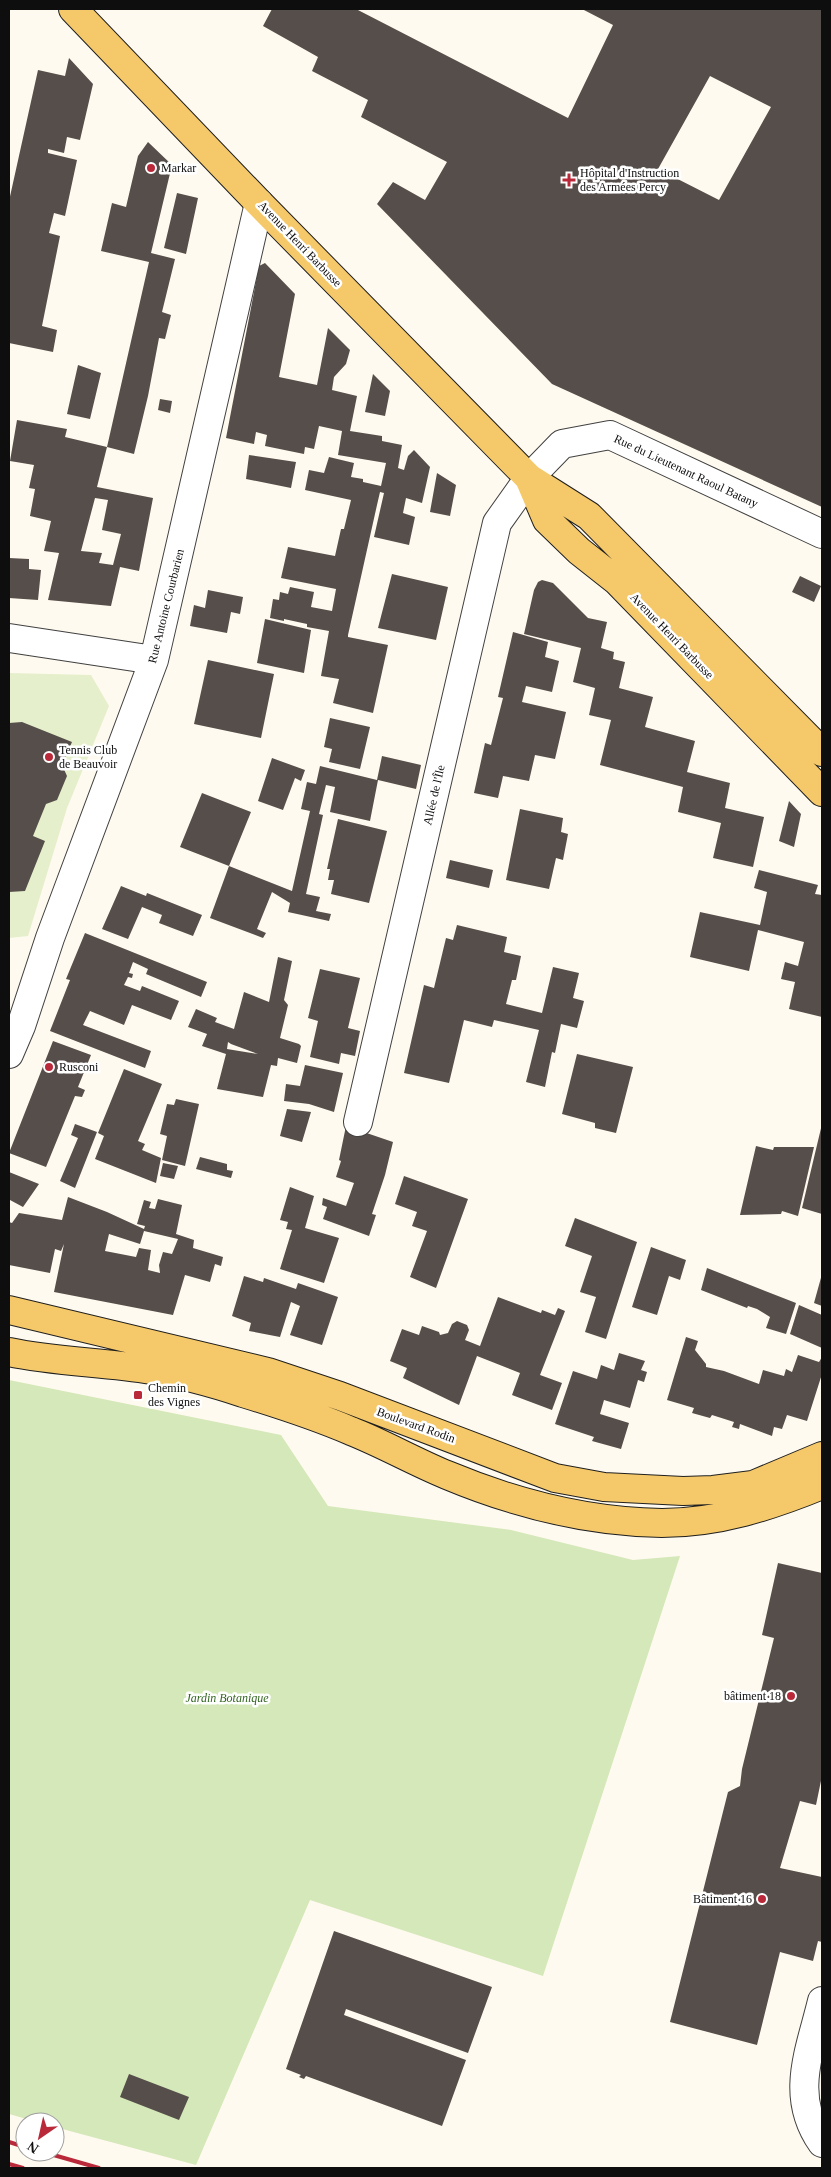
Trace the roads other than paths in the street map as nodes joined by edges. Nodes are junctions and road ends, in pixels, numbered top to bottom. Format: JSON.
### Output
{"nodes":[{"id":1,"x":73,"y":9,"type":"edge"},
{"id":2,"x":259,"y":202,"type":"junction"},
{"id":3,"x":529,"y":478,"type":"junction"},
{"id":4,"x":822,"y":534,"type":"edge"},
{"id":5,"x":9,"y":638,"type":"edge"},
{"id":6,"x":154,"y":660,"type":"junction"},
{"id":7,"x":822,"y":752,"type":"edge"},
{"id":8,"x":822,"y":792,"type":"edge"},
{"id":9,"x":9,"y":1054,"type":"edge"},
{"id":10,"x":358,"y":1122,"type":"dead end"},
{"id":11,"x":9,"y":1310,"type":"edge"},
{"id":12,"x":9,"y":1352,"type":"edge"},
{"id":13,"x":822,"y":1456,"type":"edge"},
{"id":14,"x":822,"y":1485,"type":"edge"},
{"id":15,"x":822,"y":2001,"type":"edge"},
{"id":16,"x":822,"y":2143,"type":"edge"}],
"edges":[{"from":1,"to":2,"type":"main road","name":"Avenue Henri Barbusse"},
{"from":2,"to":3,"type":"main road","name":"Avenue Henri Barbusse"},
{"from":2,"to":6,"type":"street","name":"Rue Antoine Courbarien"},
{"from":3,"to":4,"type":"street","name":"Rue du Lieutenant Raoul Batany"},
{"from":3,"to":7,"type":"main road","name":"Avenue Henri Barbusse"},
{"from":3,"to":8,"type":"main road","name":"Avenue Henri Barbusse"},
{"from":3,"to":10,"type":"street","name":"Allée de l'Île"},
{"from":5,"to":6,"type":"street"},
{"from":6,"to":9,"type":"street","name":"Rue Antoine Courbarien"},
{"from":11,"to":13,"type":"main road","name":"Boulevard Rodin"},
{"from":12,"to":14,"type":"main road"},
{"from":15,"to":16,"type":"street"}]}
